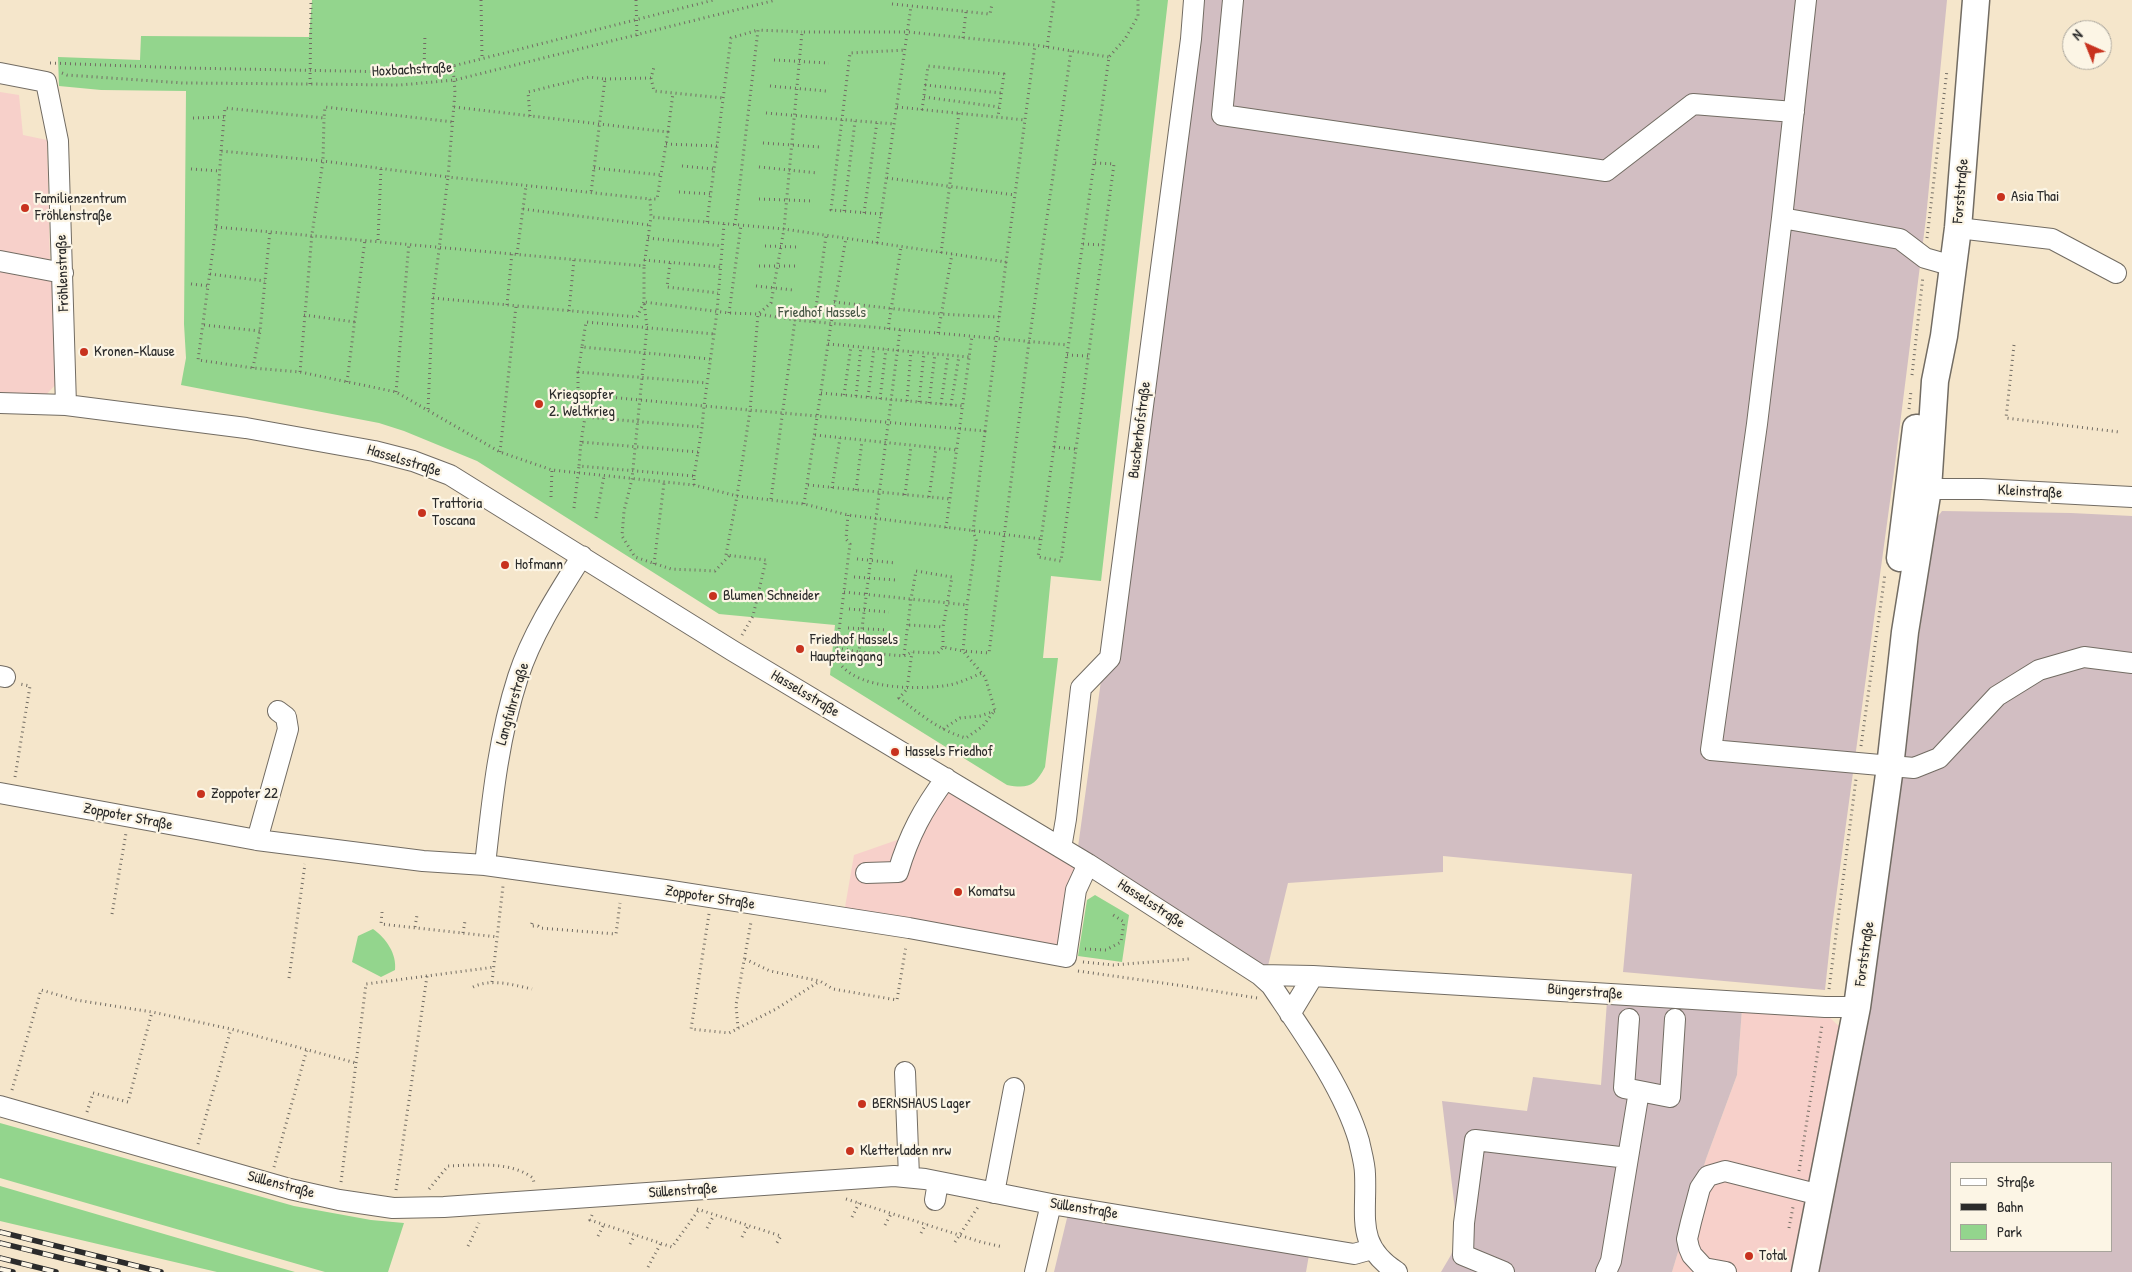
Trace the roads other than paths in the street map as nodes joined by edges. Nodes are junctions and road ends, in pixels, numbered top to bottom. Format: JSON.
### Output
{"nodes":[{"id":1,"x":1194,"y":0,"type":"edge"},
{"id":2,"x":1233,"y":0,"type":"edge"},
{"id":3,"x":1806,"y":0,"type":"edge"},
{"id":4,"x":1976,"y":0,"type":"edge"},
{"id":5,"x":0,"y":73,"type":"edge"},
{"id":6,"x":1794,"y":112,"type":"junction"},
{"id":7,"x":1782,"y":218,"type":"junction"},
{"id":8,"x":1958,"y":228,"type":"junction"},
{"id":9,"x":0,"y":261,"type":"edge"},
{"id":10,"x":1953,"y":266,"type":"junction"},
{"id":11,"x":62,"y":272,"type":"junction"},
{"id":12,"x":2116,"y":274,"type":"dead end"},
{"id":13,"x":1935,"y":381,"type":"junction"},
{"id":14,"x":0,"y":403,"type":"edge"},
{"id":15,"x":66,"y":405,"type":"junction"},
{"id":16,"x":1928,"y":489,"type":"junction"},
{"id":17,"x":2132,"y":496,"type":"edge"},
{"id":18,"x":582,"y":556,"type":"junction"},
{"id":19,"x":1905,"y":632,"type":"junction"},
{"id":20,"x":2132,"y":662,"type":"edge"},
{"id":21,"x":278,"y":711,"type":"dead end"},
{"id":22,"x":1890,"y":767,"type":"junction"},
{"id":23,"x":946,"y":778,"type":"junction"},
{"id":24,"x":6,"y":794,"type":"edge"},
{"id":25,"x":257,"y":840,"type":"junction"},
{"id":26,"x":1061,"y":848,"type":"junction"},
{"id":27,"x":1088,"y":864,"type":"junction"},
{"id":28,"x":494,"y":867,"type":"junction"},
{"id":29,"x":866,"y":873,"type":"dead end"},
{"id":30,"x":1260,"y":974,"type":"junction"},
{"id":31,"x":1313,"y":976,"type":"junction"},
{"id":32,"x":1857,"y":1007,"type":"junction"},
{"id":33,"x":1290,"y":1014,"type":"junction"},
{"id":34,"x":1629,"y":1019,"type":"dead end"},
{"id":35,"x":1675,"y":1019,"type":"dead end"},
{"id":36,"x":905,"y":1072,"type":"dead end"},
{"id":37,"x":1014,"y":1088,"type":"dead end"},
{"id":38,"x":1640,"y":1091,"type":"junction"},
{"id":39,"x":3,"y":1107,"type":"edge"},
{"id":40,"x":1628,"y":1158,"type":"junction"},
{"id":41,"x":909,"y":1177,"type":"junction"},
{"id":42,"x":1808,"y":1192,"type":"junction"},
{"id":43,"x":988,"y":1198,"type":"junction"},
{"id":44,"x":1051,"y":1204,"type":"junction"},
{"id":45,"x":1372,"y":1249,"type":"junction"},
{"id":46,"x":1035,"y":1272,"type":"edge"},
{"id":47,"x":1398,"y":1272,"type":"edge"},
{"id":48,"x":1504,"y":1272,"type":"edge"},
{"id":49,"x":1606,"y":1272,"type":"edge"},
{"id":50,"x":1726,"y":1272,"type":"edge"},
{"id":51,"x":1805,"y":1272,"type":"edge"}],
"edges":[{"from":1,"to":26,"type":"street","name":"Buscherhofstraße"},
{"from":2,"to":6,"type":"street"},
{"from":3,"to":6,"type":"street"},
{"from":4,"to":8,"type":"main road","name":"Forststraße"},
{"from":5,"to":11,"type":"street","name":"Fröhlenstraße"},
{"from":6,"to":7,"type":"street"},
{"from":7,"to":10,"type":"street"},
{"from":7,"to":22,"type":"street"},
{"from":8,"to":10,"type":"main road","name":"Forststraße"},
{"from":8,"to":12,"type":"street"},
{"from":9,"to":11,"type":"street"},
{"from":10,"to":13,"type":"main road","name":"Forststraße"},
{"from":11,"to":15,"type":"street","name":"Fröhlenstraße"},
{"from":13,"to":16,"type":"main road","name":"Forststraße"},
{"from":13,"to":19,"type":"main road","name":"Forststraße"},
{"from":14,"to":15,"type":"street","name":"Hasselsstraße"},
{"from":15,"to":18,"type":"street","name":"Hasselsstraße"},
{"from":16,"to":17,"type":"street","name":"Kleinstraße"},
{"from":16,"to":19,"type":"main road","name":"Forststraße"},
{"from":18,"to":23,"type":"street","name":"Hasselsstraße"},
{"from":18,"to":28,"type":"street","name":"Langfuhrstraße"},
{"from":19,"to":22,"type":"main road","name":"Forststraße"},
{"from":20,"to":22,"type":"street"},
{"from":21,"to":25,"type":"street"},
{"from":22,"to":32,"type":"main road","name":"Forststraße"},
{"from":23,"to":26,"type":"street","name":"Hasselsstraße"},
{"from":23,"to":29,"type":"street"},
{"from":24,"to":25,"type":"street","name":"Zoppoter Straße"},
{"from":25,"to":28,"type":"street","name":"Zoppoter Straße"},
{"from":26,"to":27,"type":"street","name":"Hasselsstraße"},
{"from":27,"to":28,"type":"street","name":"Zoppoter Straße"},
{"from":27,"to":30,"type":"street","name":"Hasselsstraße"},
{"from":30,"to":31,"type":"street","name":"Büngerstraße"},
{"from":30,"to":33,"type":"street","name":"Hasselsstraße"},
{"from":31,"to":32,"type":"street","name":"Büngerstraße"},
{"from":31,"to":33,"type":"street"},
{"from":32,"to":42,"type":"main road","name":"Forststraße"},
{"from":33,"to":45,"type":"street","name":"Hasselsstraße"},
{"from":34,"to":38,"type":"street"},
{"from":35,"to":38,"type":"street"},
{"from":36,"to":41,"type":"street"},
{"from":37,"to":43,"type":"street"},
{"from":38,"to":40,"type":"street"},
{"from":39,"to":41,"type":"street","name":"Süllenstraße"},
{"from":40,"to":48,"type":"street"},
{"from":40,"to":49,"type":"street"},
{"from":41,"to":43,"type":"street","name":"Süllenstraße"},
{"from":42,"to":50,"type":"street"},
{"from":42,"to":51,"type":"main road","name":"Forststraße"},
{"from":43,"to":44,"type":"street","name":"Süllenstraße"},
{"from":44,"to":45,"type":"street","name":"Süllenstraße"},
{"from":44,"to":46,"type":"street"},
{"from":45,"to":47,"type":"street","name":"Hasselsstraße"}]}
